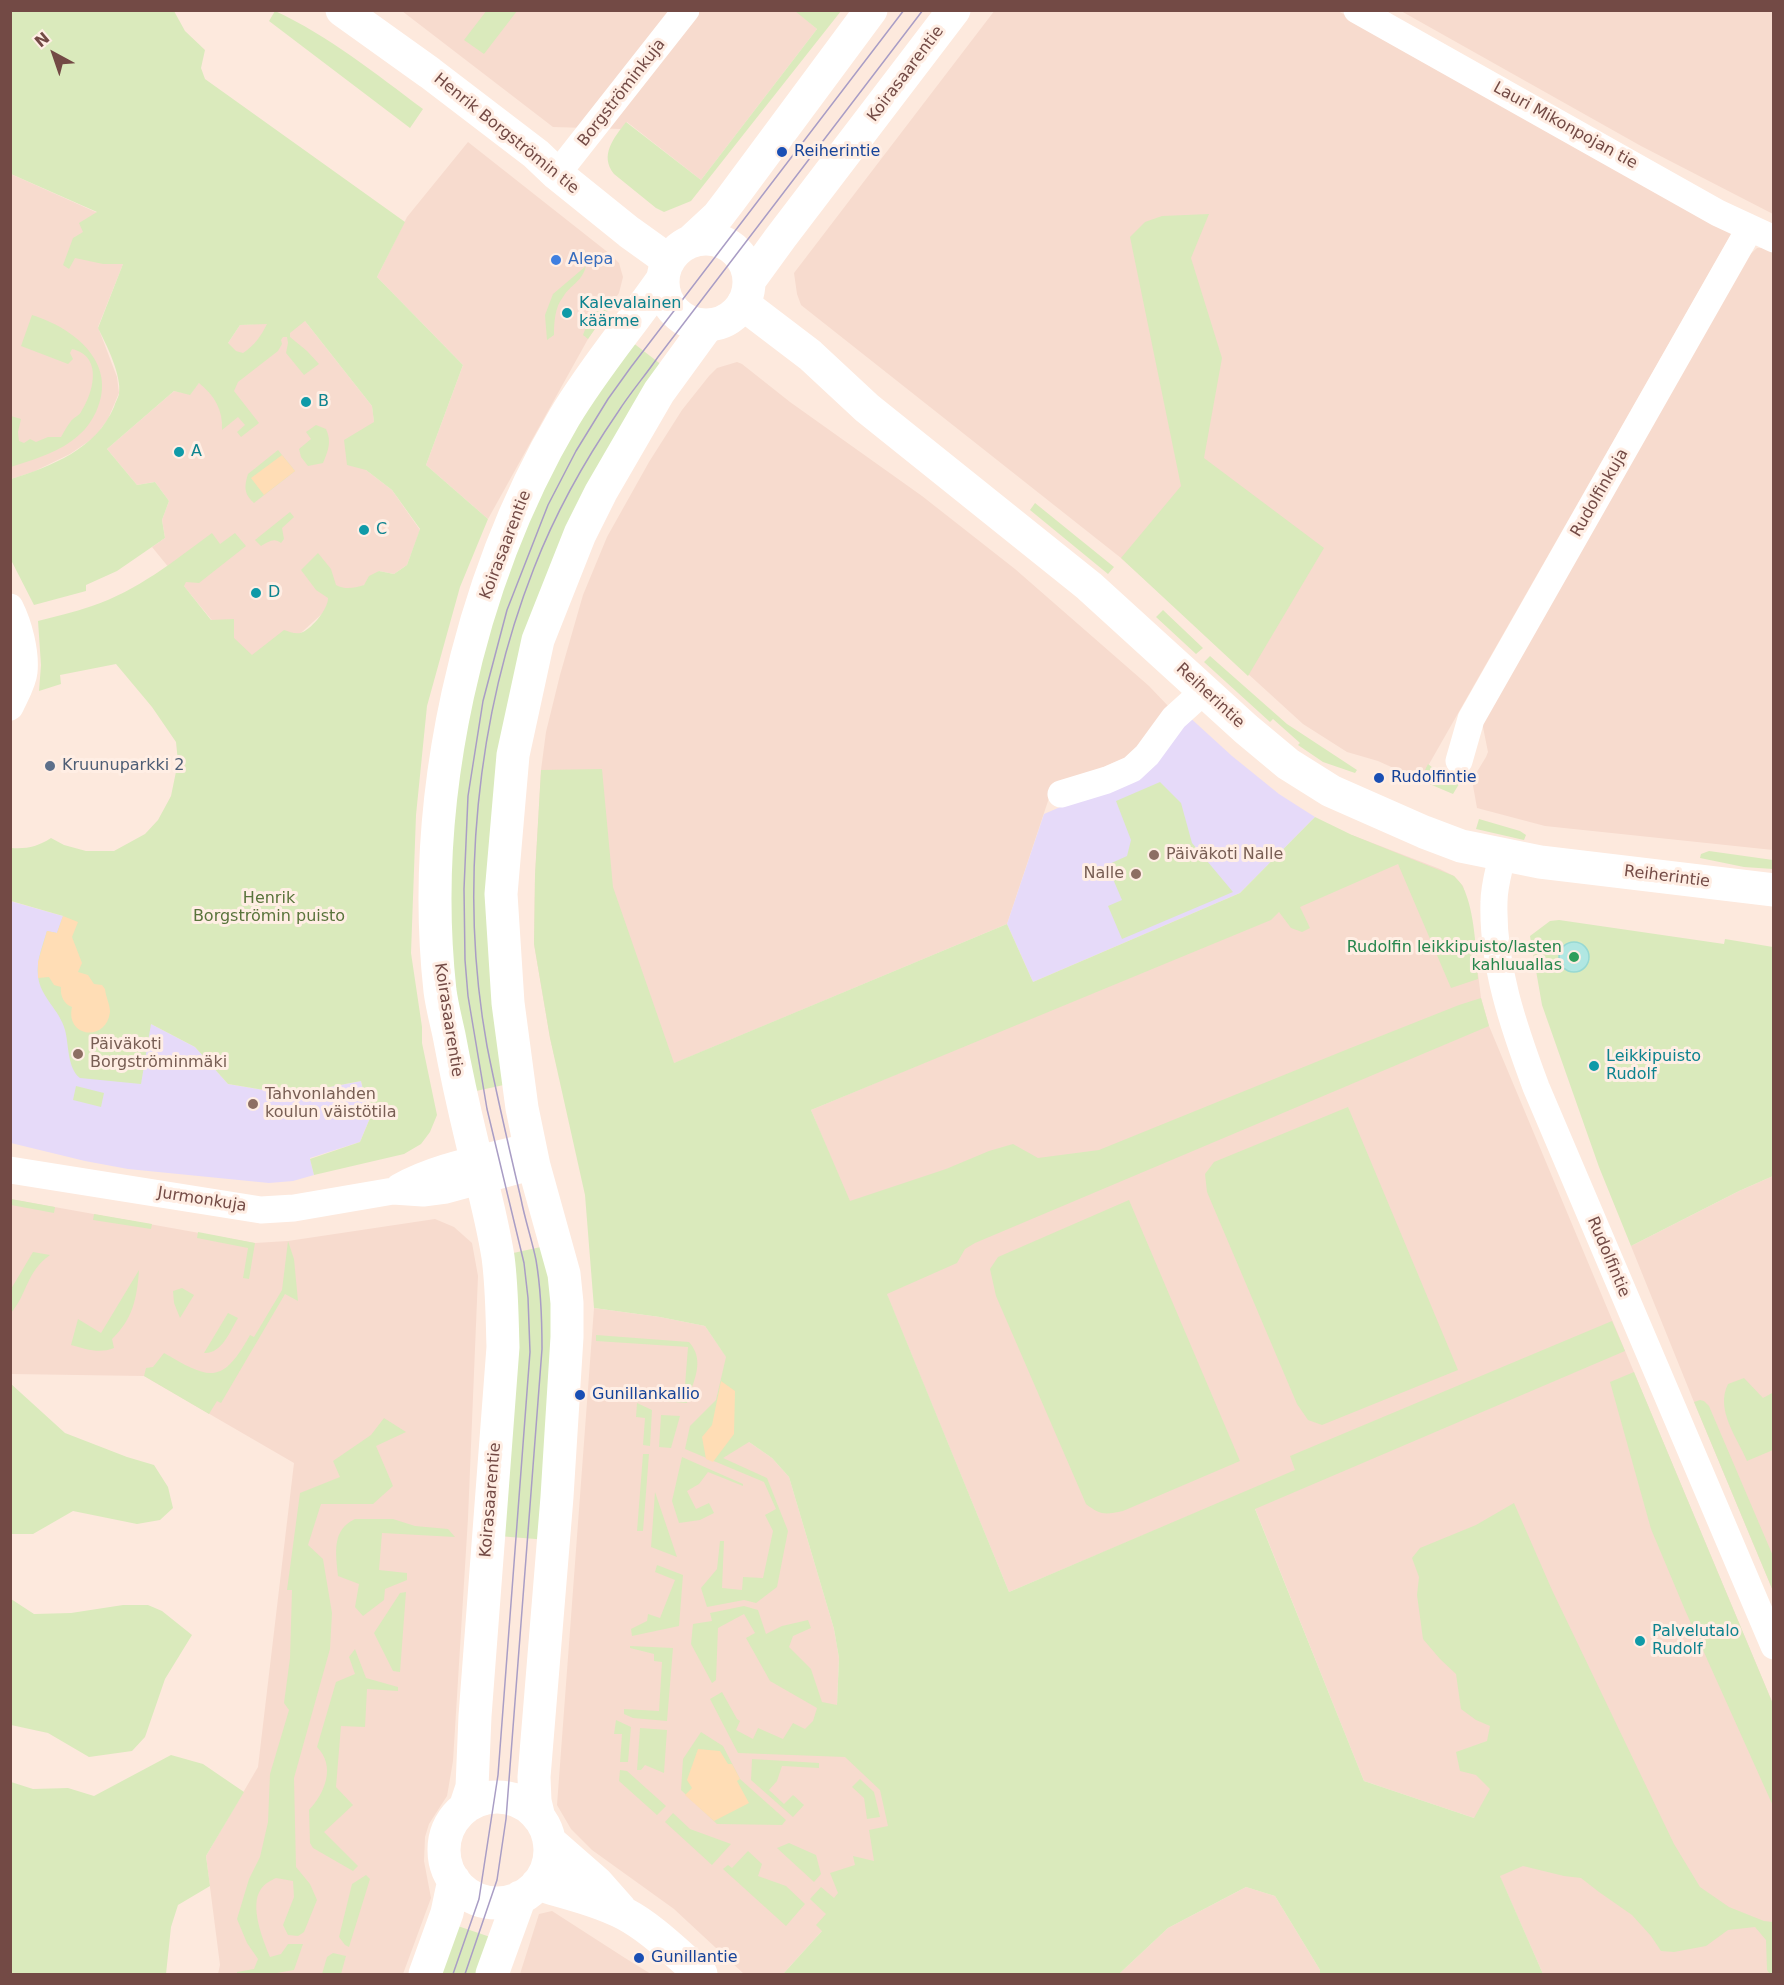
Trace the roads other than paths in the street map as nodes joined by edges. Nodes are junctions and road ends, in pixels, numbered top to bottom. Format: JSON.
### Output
{"nodes":[{"id":1,"x":342,"y":10,"type":"edge"},
{"id":2,"x":686,"y":10,"type":"edge"},
{"id":3,"x":871,"y":10,"type":"edge"},
{"id":4,"x":954,"y":10,"type":"edge"},
{"id":5,"x":1358,"y":10,"type":"edge"},
{"id":6,"x":557,"y":174,"type":"junction"},
{"id":7,"x":1762,"y":233,"type":"edge"},
{"id":8,"x":673,"y":260,"type":"junction"},
{"id":9,"x":746,"y":293,"type":"junction"},
{"id":10,"x":707,"y":326,"type":"junction"},
{"id":11,"x":10,"y":608,"type":"edge"},
{"id":12,"x":1205,"y":690,"type":"junction"},
{"id":13,"x":10,"y":707,"type":"edge"},
{"id":14,"x":1459,"y":761,"type":"dead end"},
{"id":15,"x":1061,"y":794,"type":"dead end"},
{"id":16,"x":1502,"y":856,"type":"junction"},
{"id":17,"x":1773,"y":890,"type":"edge"},
{"id":18,"x":532,"y":1156,"type":"junction"},
{"id":19,"x":10,"y":1170,"type":"edge"},
{"id":20,"x":479,"y":1171,"type":"junction"},
{"id":21,"x":1773,"y":1646,"type":"edge"},
{"id":22,"x":465,"y":1808,"type":"junction"},
{"id":23,"x":544,"y":1829,"type":"junction"},
{"id":24,"x":454,"y":1880,"type":"junction"},
{"id":25,"x":529,"y":1890,"type":"junction"},
{"id":26,"x":625,"y":1914,"type":"junction"},
{"id":27,"x":424,"y":1974,"type":"edge"},
{"id":28,"x":492,"y":1974,"type":"edge"},
{"id":29,"x":701,"y":1974,"type":"edge"}],
"edges":[{"from":1,"to":6,"type":"street","name":"Henrik Borgströmin tie"},
{"from":2,"to":6,"type":"street","name":"Borgströminkuja"},
{"from":3,"to":8,"type":"street","name":"Koirasaarentie"},
{"from":4,"to":9,"type":"street","name":"Koirasaarentie"},
{"from":5,"to":7,"type":"street","name":"Lauri Mikonpojan tie"},
{"from":6,"to":8,"type":"street","name":"Henrik Borgströmin tie"},
{"from":7,"to":14,"type":"street","name":"Rudolfinkuja"},
{"from":8,"to":9,"type":"street"},
{"from":8,"to":10,"type":"street"},
{"from":8,"to":20,"type":"street","name":"Koirasaarentie"},
{"from":9,"to":10,"type":"street"},
{"from":9,"to":12,"type":"street","name":"Reiherintie"},
{"from":10,"to":18,"type":"street"},
{"from":11,"to":13,"type":"street"},
{"from":12,"to":15,"type":"street"},
{"from":12,"to":16,"type":"street","name":"Reiherintie"},
{"from":16,"to":17,"type":"street","name":"Reiherintie"},
{"from":16,"to":21,"type":"street","name":"Rudolfintie"},
{"from":18,"to":20,"type":"street","name":"Jurmonkuja"},
{"from":18,"to":23,"type":"street"},
{"from":19,"to":20,"type":"street","name":"Jurmonkuja"},
{"from":20,"to":22,"type":"street","name":"Koirasaarentie"},
{"from":22,"to":23,"type":"street"},
{"from":22,"to":24,"type":"street"},
{"from":23,"to":25,"type":"street"},
{"from":23,"to":26,"type":"street"},
{"from":24,"to":25,"type":"street"},
{"from":24,"to":27,"type":"street"},
{"from":25,"to":26,"type":"street"},
{"from":25,"to":28,"type":"street"},
{"from":26,"to":29,"type":"street"}]}
